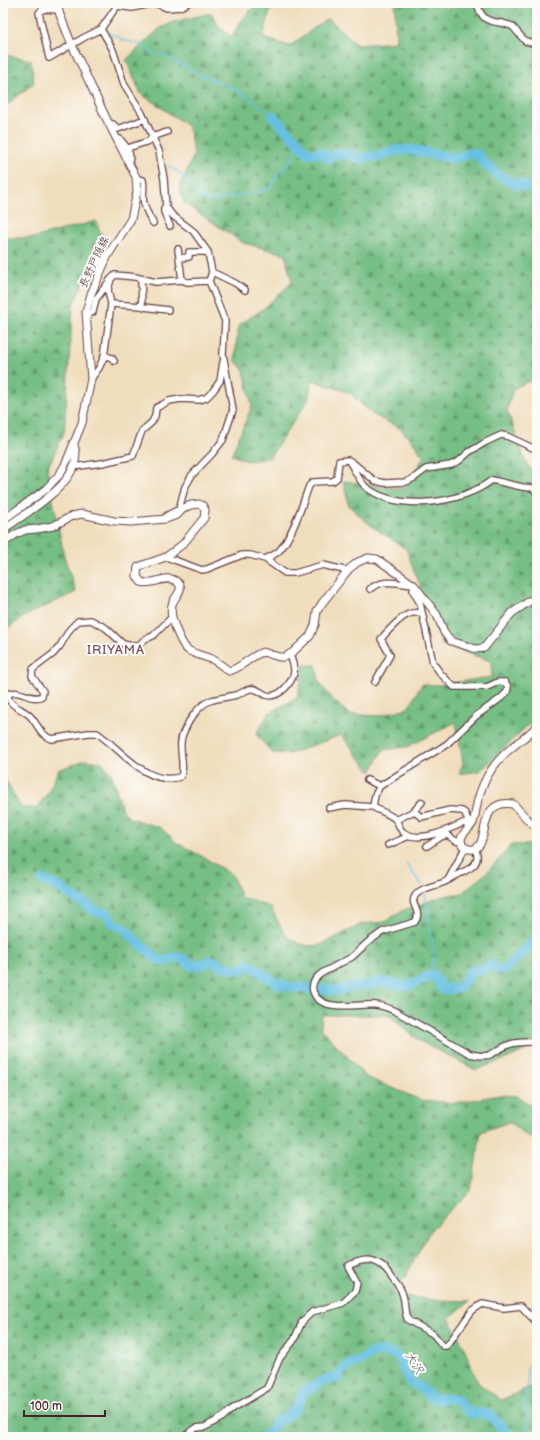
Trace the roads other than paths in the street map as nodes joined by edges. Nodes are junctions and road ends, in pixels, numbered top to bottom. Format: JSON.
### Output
{"nodes":[{"id":1,"x":188,"y":3,"type":"edge"},
{"id":2,"x":477,"y":3,"type":"edge"},
{"id":3,"x":119,"y":4,"type":"edge"},
{"id":4,"x":59,"y":7,"type":"edge"},
{"id":5,"x":101,"y":29,"type":"junction"},
{"id":6,"x":537,"y":44,"type":"edge"},
{"id":7,"x":72,"y":45,"type":"junction"},
{"id":8,"x":145,"y":119,"type":"junction"},
{"id":9,"x":110,"y":124,"type":"junction"},
{"id":10,"x":118,"y":129,"type":"junction"},
{"id":11,"x":167,"y":132,"type":"dead end"},
{"id":12,"x":152,"y":138,"type":"junction"},
{"id":13,"x":119,"y":139,"type":"junction"},
{"id":14,"x":128,"y":148,"type":"junction"},
{"id":15,"x":129,"y":162,"type":"junction"},
{"id":16,"x":137,"y":179,"type":"junction"},
{"id":17,"x":166,"y":206,"type":"junction"},
{"id":18,"x":153,"y":223,"type":"dead end"},
{"id":19,"x":170,"y":226,"type":"dead end"},
{"id":20,"x":178,"y":249,"type":"dead end"},
{"id":21,"x":208,"y":252,"type":"junction"},
{"id":22,"x":108,"y":255,"type":"junction"},
{"id":23,"x":179,"y":258,"type":"junction"},
{"id":24,"x":212,"y":272,"type":"junction"},
{"id":25,"x":91,"y":273,"type":"dead end"},
{"id":26,"x":111,"y":279,"type":"junction"},
{"id":27,"x":141,"y":279,"type":"junction"},
{"id":28,"x":182,"y":280,"type":"junction"},
{"id":29,"x":208,"y":281,"type":"junction"},
{"id":30,"x":245,"y":290,"type":"dead end"},
{"id":31,"x":111,"y":304,"type":"junction"},
{"id":32,"x":142,"y":306,"type":"junction"},
{"id":33,"x":168,"y":310,"type":"dead end"},
{"id":34,"x":86,"y":315,"type":"junction"},
{"id":35,"x":223,"y":354,"type":"junction"},
{"id":36,"x":104,"y":355,"type":"junction"},
{"id":37,"x":114,"y":361,"type":"dead end"},
{"id":38,"x":91,"y":379,"type":"junction"},
{"id":39,"x":73,"y":444,"type":"junction"},
{"id":40,"x":537,"y":453,"type":"edge"},
{"id":41,"x":348,"y":460,"type":"junction"},
{"id":42,"x":73,"y":467,"type":"junction"},
{"id":43,"x":537,"y":493,"type":"edge"},
{"id":44,"x":166,"y":519,"type":"junction"},
{"id":45,"x":3,"y":520,"type":"edge"},
{"id":46,"x":3,"y":529,"type":"edge"},
{"id":47,"x":3,"y":543,"type":"edge"},
{"id":48,"x":166,"y":557,"type":"junction"},
{"id":49,"x":265,"y":559,"type":"junction"},
{"id":50,"x":348,"y":571,"type":"junction"},
{"id":51,"x":414,"y":585,"type":"junction"},
{"id":52,"x":370,"y":589,"type":"dead end"},
{"id":53,"x":537,"y":596,"type":"edge"},
{"id":54,"x":422,"y":614,"type":"junction"},
{"id":55,"x":172,"y":617,"type":"junction"},
{"id":56,"x":290,"y":654,"type":"junction"},
{"id":57,"x":375,"y":682,"type":"dead end"},
{"id":58,"x":537,"y":726,"type":"edge"},
{"id":59,"x":367,"y":780,"type":"dead end"},
{"id":60,"x":380,"y":786,"type":"junction"},
{"id":61,"x":422,"y":802,"type":"dead end"},
{"id":62,"x":373,"y":807,"type":"junction"},
{"id":63,"x":329,"y":808,"type":"dead end"},
{"id":64,"x":414,"y":811,"type":"junction"},
{"id":65,"x":396,"y":820,"type":"junction"},
{"id":66,"x":537,"y":825,"type":"edge"},
{"id":67,"x":470,"y":826,"type":"junction"},
{"id":68,"x":409,"y":836,"type":"junction"},
{"id":69,"x":388,"y":845,"type":"dead end"},
{"id":70,"x":463,"y":845,"type":"junction"},
{"id":71,"x":427,"y":846,"type":"dead end"},
{"id":72,"x":475,"y":848,"type":"junction"},
{"id":73,"x":448,"y":880,"type":"junction"},
{"id":74,"x":537,"y":1042,"type":"edge"},
{"id":75,"x":537,"y":1323,"type":"edge"},
{"id":76,"x":183,"y":1437,"type":"edge"}],
"edges":[{"from":1,"to":3,"type":"street"},
{"from":2,"to":6,"type":"street"},
{"from":3,"to":5,"type":"street"},
{"from":4,"to":7,"type":"main road","name":"長野戸隠線"},
{"from":4,"to":7,"type":"street"},
{"from":5,"to":7,"type":"street"},
{"from":5,"to":8,"type":"street"},
{"from":7,"to":9,"type":"main road","name":"長野戸隠線"},
{"from":8,"to":10,"type":"street"},
{"from":8,"to":12,"type":"street"},
{"from":9,"to":10,"type":"street"},
{"from":9,"to":13,"type":"main road","name":"長野戸隠線"},
{"from":10,"to":13,"type":"street"},
{"from":11,"to":12,"type":"street"},
{"from":12,"to":14,"type":"street"},
{"from":12,"to":17,"type":"street"},
{"from":13,"to":14,"type":"street"},
{"from":13,"to":15,"type":"main road","name":"長野戸隠線"},
{"from":14,"to":15,"type":"street"},
{"from":15,"to":16,"type":"main road","name":"長野戸隠線"},
{"from":16,"to":18,"type":"street"},
{"from":16,"to":22,"type":"main road","name":"長野戸隠線"},
{"from":17,"to":19,"type":"street"},
{"from":17,"to":21,"type":"street"},
{"from":20,"to":23,"type":"street"},
{"from":21,"to":23,"type":"street"},
{"from":21,"to":24,"type":"street"},
{"from":22,"to":25,"type":"street"},
{"from":22,"to":34,"type":"main road","name":"長野戸隠線"},
{"from":23,"to":28,"type":"street"},
{"from":24,"to":29,"type":"street"},
{"from":24,"to":30,"type":"street"},
{"from":26,"to":27,"type":"street"},
{"from":26,"to":31,"type":"street"},
{"from":26,"to":34,"type":"street"},
{"from":27,"to":28,"type":"street"},
{"from":27,"to":32,"type":"street"},
{"from":28,"to":29,"type":"street"},
{"from":29,"to":35,"type":"street"},
{"from":31,"to":32,"type":"street"},
{"from":31,"to":36,"type":"street"},
{"from":32,"to":33,"type":"street"},
{"from":34,"to":38,"type":"main road","name":"長野戸隠線"},
{"from":35,"to":42,"type":"street"},
{"from":35,"to":44,"type":"street"},
{"from":36,"to":37,"type":"street"},
{"from":36,"to":38,"type":"street"},
{"from":38,"to":39,"type":"main road","name":"長野戸隠線"},
{"from":39,"to":42,"type":"main road"},
{"from":39,"to":45,"type":"main road","name":"長野戸隠線"},
{"from":40,"to":41,"type":"street"},
{"from":41,"to":43,"type":"street"},
{"from":41,"to":49,"type":"street"},
{"from":42,"to":46,"type":"main road"},
{"from":44,"to":47,"type":"main road"},
{"from":44,"to":48,"type":"main road"},
{"from":48,"to":49,"type":"street"},
{"from":48,"to":55,"type":"main road"},
{"from":49,"to":50,"type":"street"},
{"from":50,"to":51,"type":"main road"},
{"from":50,"to":56,"type":"main road"},
{"from":51,"to":52,"type":"street"},
{"from":51,"to":53,"type":"main road"},
{"from":51,"to":54,"type":"street"},
{"from":54,"to":57,"type":"street"},
{"from":54,"to":60,"type":"street"},
{"from":55,"to":56,"type":"main road"},
{"from":55,"to":56,"type":"street"},
{"from":58,"to":67,"type":"main road"},
{"from":59,"to":60,"type":"street"},
{"from":60,"to":62,"type":"street"},
{"from":61,"to":64,"type":"street"},
{"from":62,"to":63,"type":"street"},
{"from":62,"to":65,"type":"street"},
{"from":64,"to":65,"type":"street"},
{"from":64,"to":67,"type":"street"},
{"from":65,"to":68,"type":"street"},
{"from":66,"to":72,"type":"main road"},
{"from":67,"to":68,"type":"street"},
{"from":67,"to":70,"type":"main road"},
{"from":68,"to":69,"type":"street"},
{"from":70,"to":71,"type":"street"},
{"from":70,"to":72,"type":"main road"},
{"from":70,"to":73,"type":"street"},
{"from":72,"to":73,"type":"street"},
{"from":73,"to":74,"type":"street"},
{"from":75,"to":76,"type":"street"}]}
